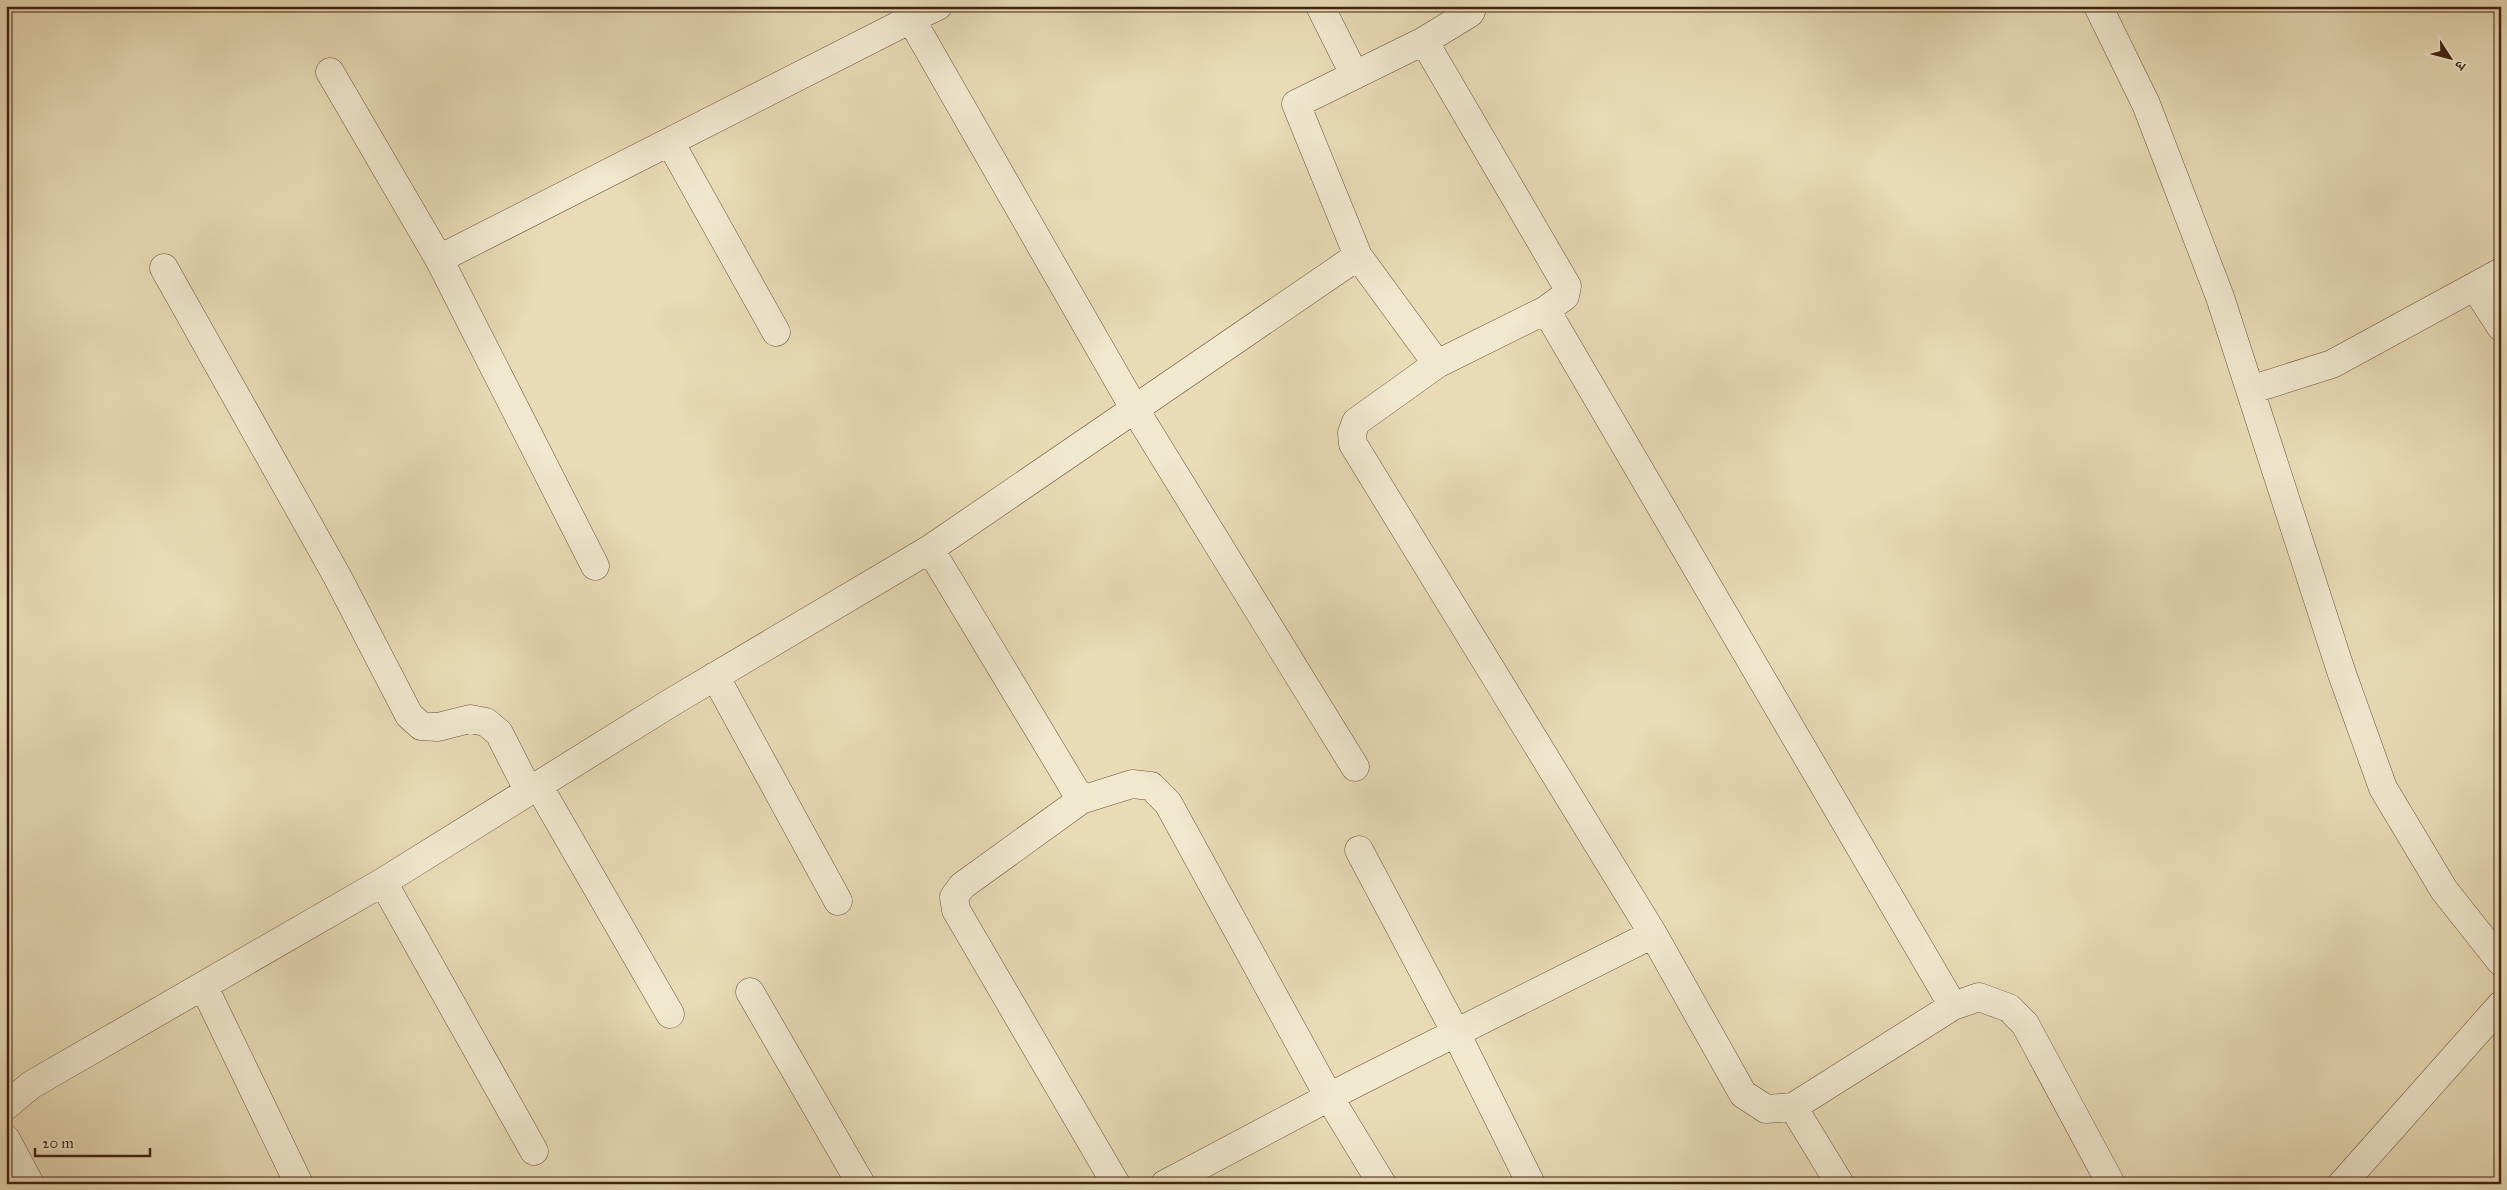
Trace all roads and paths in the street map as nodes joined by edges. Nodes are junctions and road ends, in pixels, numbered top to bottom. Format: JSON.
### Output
{"nodes":[{"id":1,"x":938,"y":6,"type":"edge"},
{"id":2,"x":1320,"y":6,"type":"edge"},
{"id":3,"x":1474,"y":6,"type":"edge"},
{"id":4,"x":2098,"y":6,"type":"edge"},
{"id":5,"x":908,"y":12,"type":"edge"},
{"id":6,"x":1424,"y":41,"type":"junction"},
{"id":7,"x":330,"y":72,"type":"dead end"},
{"id":8,"x":1354,"y":74,"type":"junction"},
{"id":9,"x":670,"y":142,"type":"junction"},
{"id":10,"x":1358,"y":256,"type":"junction"},
{"id":11,"x":439,"y":259,"type":"junction"},
{"id":12,"x":164,"y":268,"type":"dead end"},
{"id":13,"x":2501,"y":272,"type":"edge"},
{"id":14,"x":2475,"y":287,"type":"junction"},
{"id":15,"x":1546,"y":310,"type":"junction"},
{"id":16,"x":2501,"y":327,"type":"edge"},
{"id":17,"x":776,"y":332,"type":"dead end"},
{"id":18,"x":1437,"y":364,"type":"junction"},
{"id":19,"x":2250,"y":390,"type":"junction"},
{"id":20,"x":1134,"y":408,"type":"junction"},
{"id":21,"x":930,"y":548,"type":"junction"},
{"id":22,"x":595,"y":566,"type":"dead end"},
{"id":23,"x":715,"y":676,"type":"junction"},
{"id":24,"x":1355,"y":767,"type":"dead end"},
{"id":25,"x":533,"y":788,"type":"junction"},
{"id":26,"x":1080,"y":800,"type":"junction"},
{"id":27,"x":1359,"y":850,"type":"dead end"},
{"id":28,"x":383,"y":882,"type":"junction"},
{"id":29,"x":838,"y":901,"type":"dead end"},
{"id":30,"x":1654,"y":934,"type":"junction"},
{"id":31,"x":2501,"y":962,"type":"edge"},
{"id":32,"x":204,"y":987,"type":"junction"},
{"id":33,"x":750,"y":992,"type":"dead end"},
{"id":34,"x":2501,"y":1005,"type":"edge"},
{"id":35,"x":1952,"y":1006,"type":"junction"},
{"id":36,"x":670,"y":1014,"type":"dead end"},
{"id":37,"x":1456,"y":1033,"type":"junction"},
{"id":38,"x":1330,"y":1097,"type":"junction"},
{"id":39,"x":6,"y":1106,"type":"edge"},
{"id":40,"x":1793,"y":1107,"type":"junction"},
{"id":41,"x":6,"y":1139,"type":"edge"},
{"id":42,"x":534,"y":1151,"type":"dead end"},
{"id":43,"x":30,"y":1184,"type":"edge"},
{"id":44,"x":299,"y":1184,"type":"edge"},
{"id":45,"x":861,"y":1184,"type":"edge"},
{"id":46,"x":1116,"y":1184,"type":"edge"},
{"id":47,"x":1165,"y":1184,"type":"edge"},
{"id":48,"x":1382,"y":1184,"type":"edge"},
{"id":49,"x":1532,"y":1184,"type":"edge"},
{"id":50,"x":1840,"y":1184,"type":"edge"},
{"id":51,"x":2111,"y":1184,"type":"edge"},
{"id":52,"x":2342,"y":1184,"type":"edge"}],
"edges":[{"from":1,"to":5,"type":"street"},
{"from":2,"to":8,"type":"street"},
{"from":3,"to":6,"type":"street"},
{"from":4,"to":19,"type":"street"},
{"from":5,"to":9,"type":"street"},
{"from":5,"to":20,"type":"street"},
{"from":6,"to":8,"type":"street"},
{"from":6,"to":15,"type":"street"},
{"from":7,"to":11,"type":"street"},
{"from":8,"to":10,"type":"street"},
{"from":9,"to":11,"type":"street"},
{"from":9,"to":17,"type":"street"},
{"from":10,"to":18,"type":"street"},
{"from":10,"to":20,"type":"street"},
{"from":11,"to":22,"type":"street"},
{"from":12,"to":25,"type":"street"},
{"from":13,"to":14,"type":"street"},
{"from":14,"to":16,"type":"street"},
{"from":14,"to":19,"type":"street"},
{"from":15,"to":18,"type":"street"},
{"from":15,"to":35,"type":"street"},
{"from":18,"to":30,"type":"street"},
{"from":19,"to":31,"type":"street"},
{"from":20,"to":21,"type":"street"},
{"from":20,"to":24,"type":"street"},
{"from":21,"to":23,"type":"street"},
{"from":21,"to":26,"type":"street"},
{"from":23,"to":25,"type":"street"},
{"from":23,"to":29,"type":"street"},
{"from":25,"to":28,"type":"street"},
{"from":25,"to":36,"type":"street"},
{"from":26,"to":38,"type":"street"},
{"from":26,"to":46,"type":"street"},
{"from":27,"to":37,"type":"street"},
{"from":28,"to":32,"type":"street"},
{"from":28,"to":42,"type":"street"},
{"from":30,"to":37,"type":"street"},
{"from":30,"to":40,"type":"street"},
{"from":32,"to":39,"type":"street"},
{"from":32,"to":44,"type":"street"},
{"from":33,"to":45,"type":"street"},
{"from":34,"to":52,"type":"street"},
{"from":35,"to":40,"type":"street"},
{"from":35,"to":51,"type":"street"},
{"from":37,"to":38,"type":"street"},
{"from":37,"to":49,"type":"street"},
{"from":38,"to":47,"type":"street"},
{"from":38,"to":48,"type":"street"},
{"from":40,"to":50,"type":"street"},
{"from":41,"to":43,"type":"street"}]}
